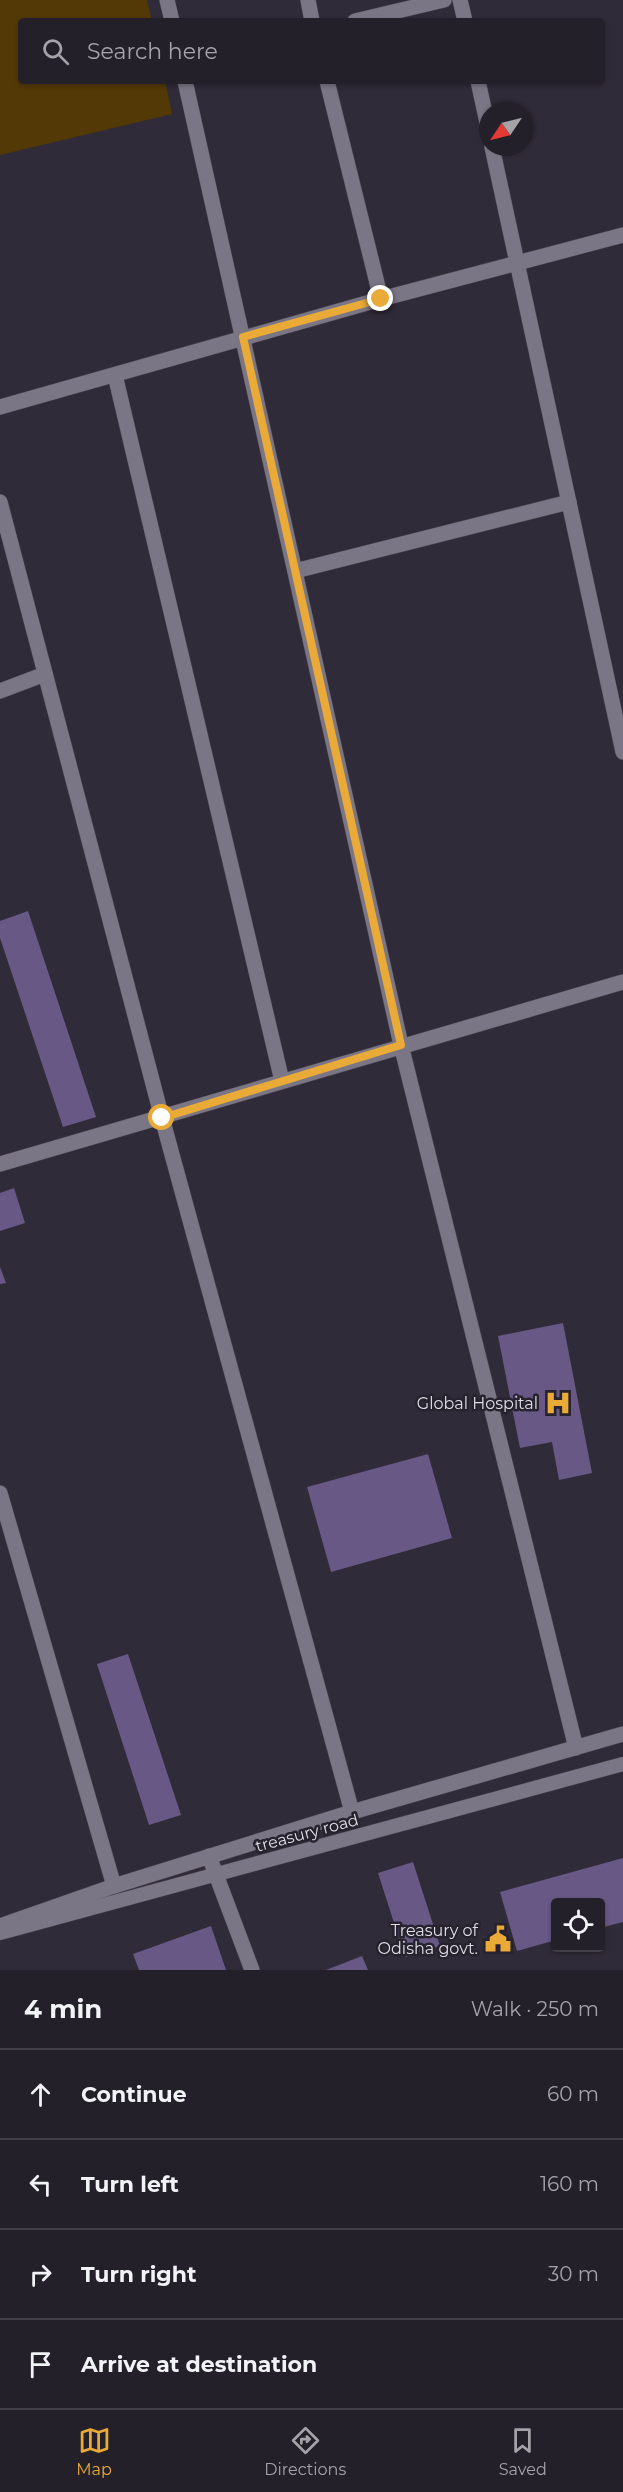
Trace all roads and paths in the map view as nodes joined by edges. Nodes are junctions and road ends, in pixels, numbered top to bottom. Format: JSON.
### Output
{"nodes":[{"id":1,"x":167,"y":0,"type":"edge"},
{"id":2,"x":308,"y":0,"type":"edge"},
{"id":3,"x":444,"y":0,"type":"edge"},
{"id":4,"x":460,"y":0,"type":"edge"},
{"id":5,"x":171,"y":18,"type":"edge"},
{"id":6,"x":311,"y":18,"type":"edge"},
{"id":7,"x":368,"y":18,"type":"edge"},
{"id":8,"x":464,"y":18,"type":"edge"},
{"id":9,"x":186,"y":84,"type":"edge"},
{"id":10,"x":328,"y":84,"type":"edge"},
{"id":11,"x":479,"y":84,"type":"edge"},
{"id":12,"x":483,"y":102,"type":"edge"},
{"id":13,"x":494,"y":156,"type":"edge"},
{"id":14,"x":623,"y":235,"type":"edge"},
{"id":15,"x":517,"y":262,"type":"junction"},
{"id":16,"x":381,"y":299,"type":"junction"},
{"id":17,"x":243,"y":337,"type":"junction"},
{"id":18,"x":114,"y":375,"type":"junction"},
{"id":19,"x":0,"y":407,"type":"edge"},
{"id":20,"x":0,"y":502,"type":"edge"},
{"id":21,"x":569,"y":502,"type":"junction"},
{"id":22,"x":295,"y":571,"type":"junction"},
{"id":23,"x":45,"y":674,"type":"junction"},
{"id":24,"x":0,"y":691,"type":"edge"},
{"id":25,"x":622,"y":747,"type":"edge"},
{"id":26,"x":623,"y":982,"type":"edge"},
{"id":27,"x":401,"y":1045,"type":"junction"},
{"id":28,"x":282,"y":1081,"type":"junction"},
{"id":29,"x":162,"y":1118,"type":"junction"},
{"id":30,"x":0,"y":1164,"type":"edge"},
{"id":31,"x":0,"y":1493,"type":"edge"},
{"id":32,"x":623,"y":1734,"type":"edge"},
{"id":33,"x":576,"y":1748,"type":"junction"},
{"id":34,"x":623,"y":1764,"type":"edge"},
{"id":35,"x":352,"y":1812,"type":"junction"},
{"id":36,"x":209,"y":1856,"type":"junction"},
{"id":37,"x":216,"y":1875,"type":"junction"},
{"id":38,"x":114,"y":1886,"type":"junction"},
{"id":39,"x":0,"y":1926,"type":"edge"},
{"id":40,"x":0,"y":1933,"type":"edge"},
{"id":41,"x":252,"y":1970,"type":"edge"}],
"edges":[{"from":1,"to":5,"type":"street"},
{"from":2,"to":6,"type":"street"},
{"from":3,"to":7,"type":"street"},
{"from":4,"to":8,"type":"street"},
{"from":9,"to":17,"type":"street"},
{"from":10,"to":16,"type":"street"},
{"from":11,"to":12,"type":"street"},
{"from":13,"to":15,"type":"street"},
{"from":14,"to":15,"type":"street"},
{"from":15,"to":16,"type":"street"},
{"from":15,"to":21,"type":"street"},
{"from":16,"to":17,"type":"street"},
{"from":17,"to":18,"type":"street"},
{"from":17,"to":22,"type":"street"},
{"from":18,"to":19,"type":"street"},
{"from":18,"to":28,"type":"street"},
{"from":20,"to":23,"type":"street"},
{"from":21,"to":22,"type":"street"},
{"from":21,"to":25,"type":"street"},
{"from":22,"to":27,"type":"street"},
{"from":23,"to":24,"type":"street"},
{"from":23,"to":29,"type":"street"},
{"from":26,"to":27,"type":"street"},
{"from":27,"to":28,"type":"street"},
{"from":27,"to":33,"type":"street"},
{"from":28,"to":29,"type":"street"},
{"from":29,"to":30,"type":"street"},
{"from":29,"to":35,"type":"street"},
{"from":31,"to":38,"type":"street"},
{"from":32,"to":33,"type":"street"},
{"from":33,"to":35,"type":"street"},
{"from":34,"to":37,"type":"lane","name":"treasury road"},
{"from":35,"to":36,"type":"street"},
{"from":36,"to":37,"type":"street"},
{"from":36,"to":38,"type":"street"},
{"from":37,"to":40,"type":"lane","name":"treasury road"},
{"from":37,"to":41,"type":"street"},
{"from":38,"to":39,"type":"street"}]}
